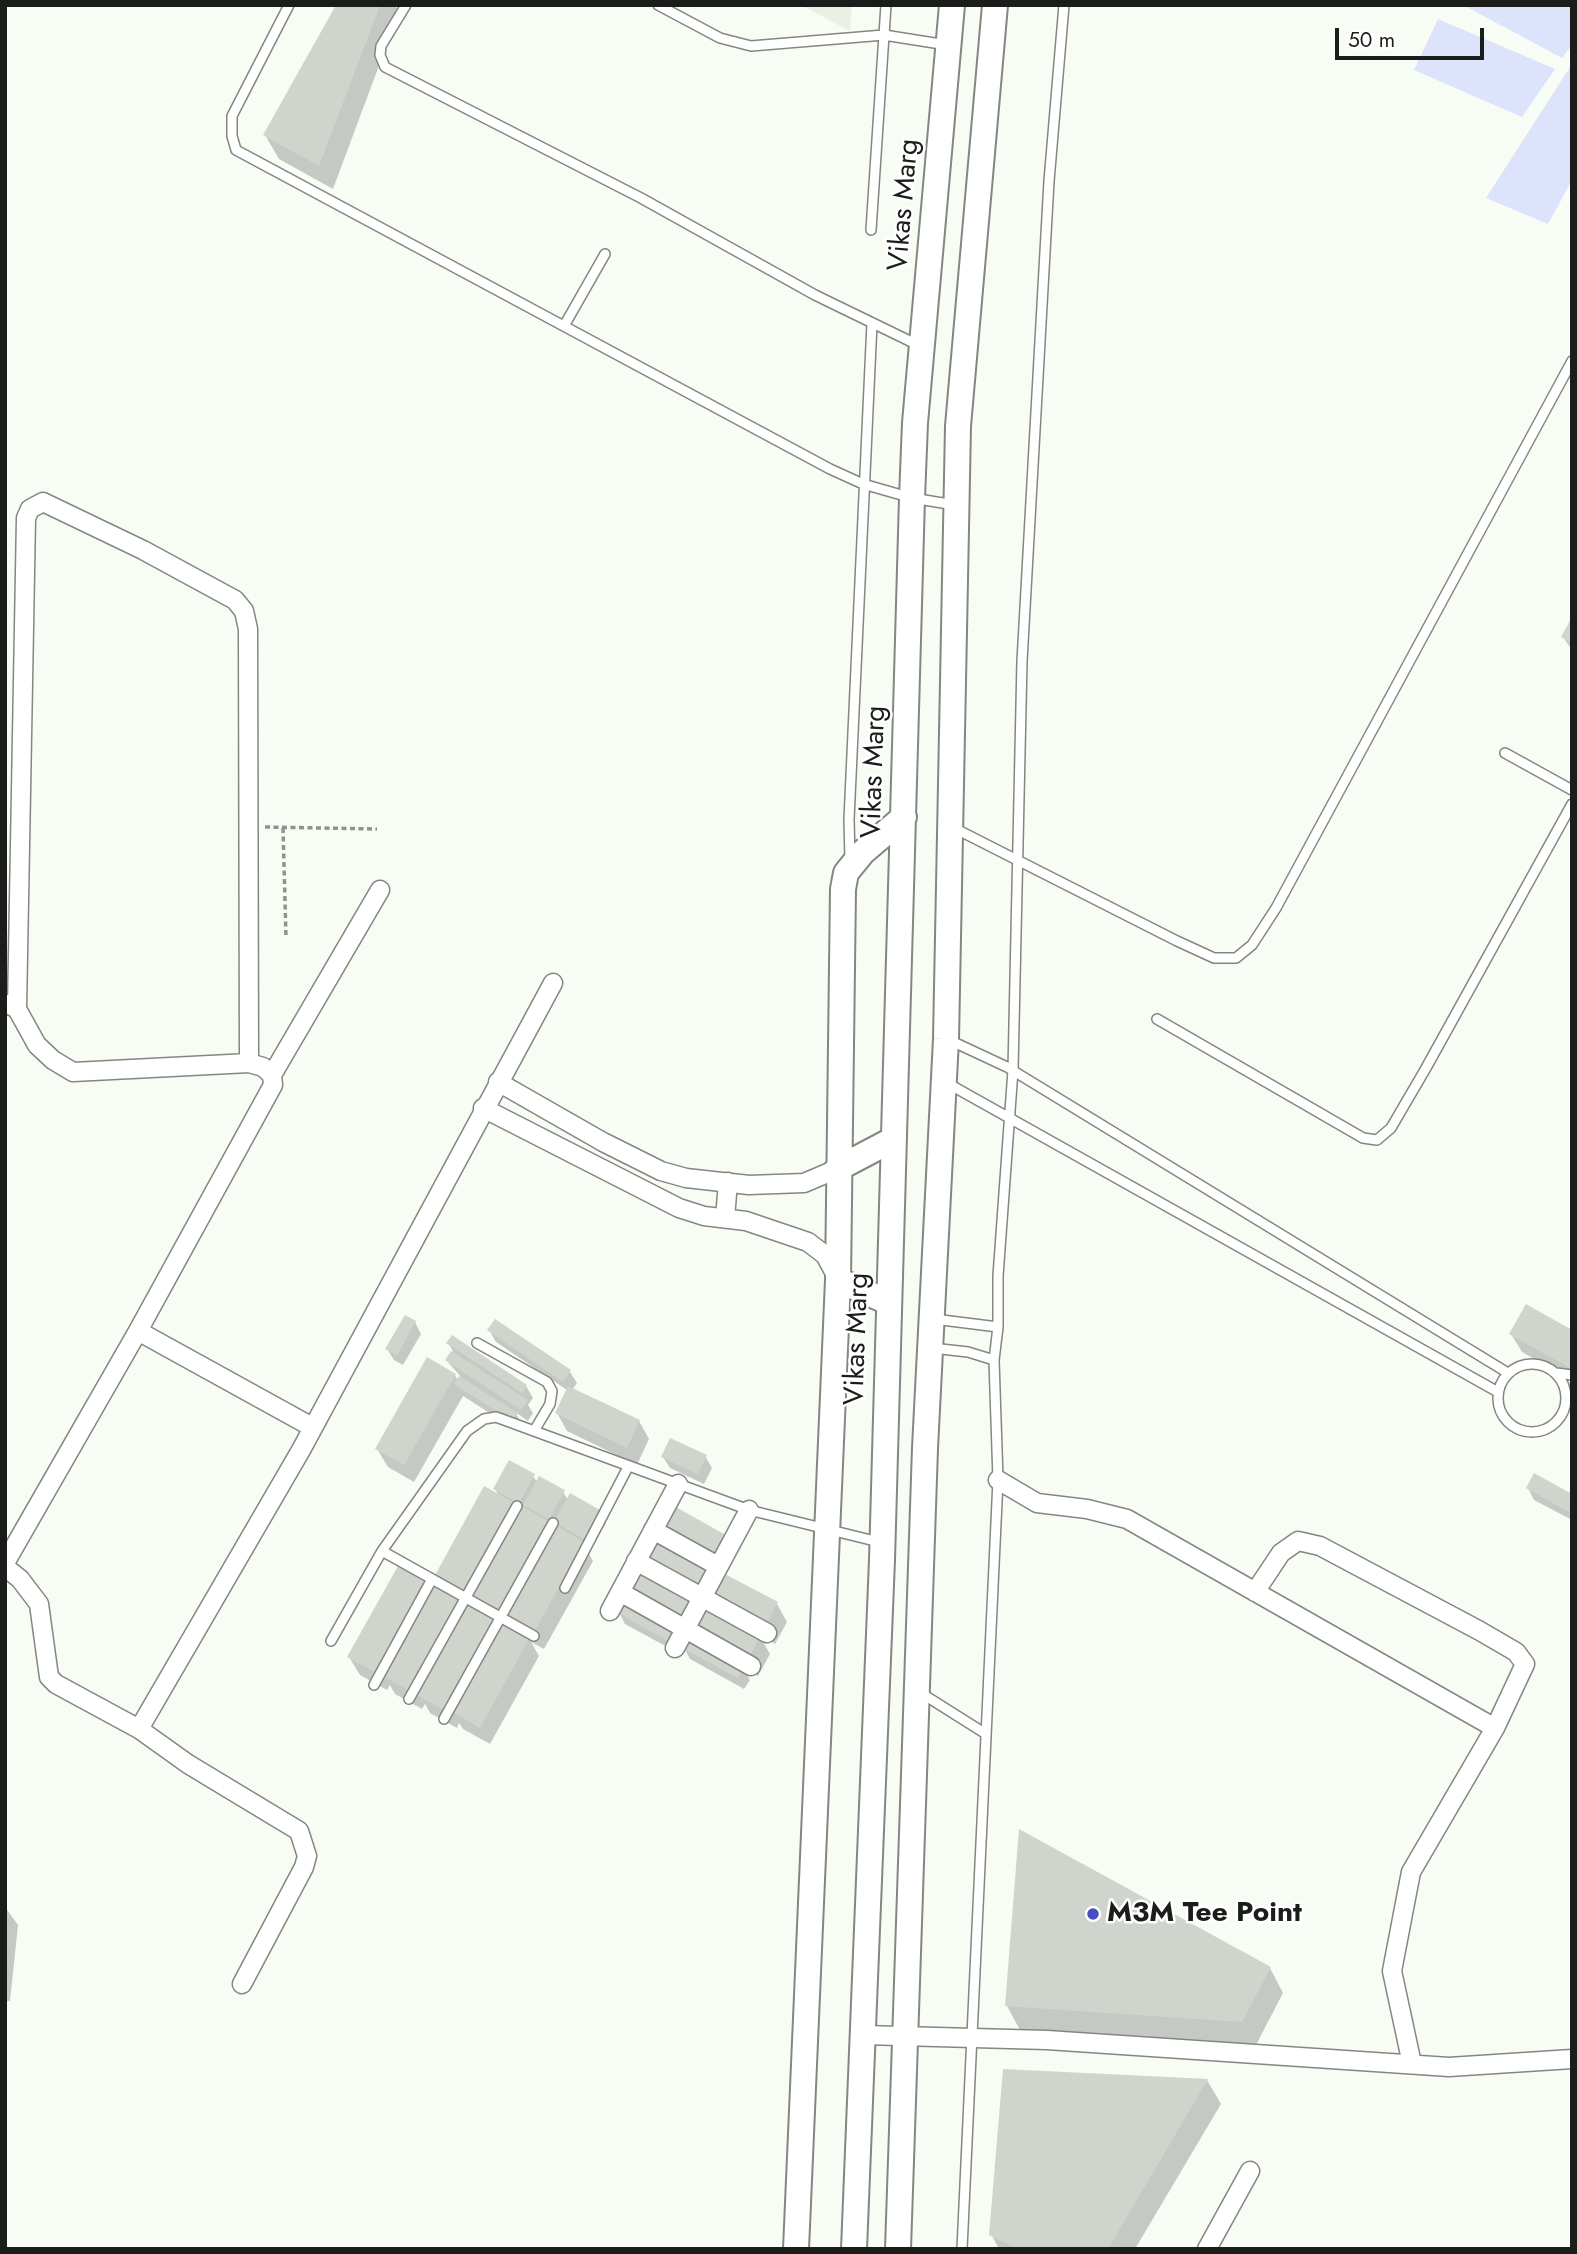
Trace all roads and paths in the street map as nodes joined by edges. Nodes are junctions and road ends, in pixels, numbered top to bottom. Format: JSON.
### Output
{"nodes":[{"id":1,"x":289,"y":5,"type":"edge"},
{"id":2,"x":406,"y":5,"type":"edge"},
{"id":3,"x":659,"y":5,"type":"edge"},
{"id":4,"x":886,"y":5,"type":"edge"},
{"id":5,"x":952,"y":5,"type":"edge"},
{"id":6,"x":995,"y":5,"type":"edge"},
{"id":7,"x":1063,"y":5,"type":"edge"},
{"id":8,"x":884,"y":35,"type":"junction"},
{"id":9,"x":948,"y":46,"type":"junction"},
{"id":10,"x":871,"y":230,"type":"dead end"},
{"id":11,"x":605,"y":254,"type":"dead end"},
{"id":12,"x":872,"y":323,"type":"junction"},
{"id":13,"x":564,"y":326,"type":"junction"},
{"id":14,"x":922,"y":347,"type":"junction"},
{"id":15,"x":1572,"y":360,"type":"edge"},
{"id":16,"x":863,"y":484,"type":"junction"},
{"id":17,"x":912,"y":498,"type":"junction"},
{"id":18,"x":957,"y":506,"type":"junction"},
{"id":19,"x":1505,"y":753,"type":"dead end"},
{"id":20,"x":1572,"y":790,"type":"edge"},
{"id":21,"x":1572,"y":804,"type":"edge"},
{"id":22,"x":904,"y":817,"type":"junction"},
{"id":23,"x":950,"y":826,"type":"junction"},
{"id":24,"x":249,"y":827,"type":"junction"},
{"id":25,"x":283,"y":828,"type":"junction"},
{"id":26,"x":377,"y":830,"type":"dead end"},
{"id":27,"x":1017,"y":858,"type":"junction"},
{"id":28,"x":850,"y":868,"type":"junction"},
{"id":29,"x":380,"y":890,"type":"dead end"},
{"id":30,"x":286,"y":937,"type":"dead end"},
{"id":31,"x":553,"y":983,"type":"dead end"},
{"id":32,"x":11,"y":1006,"type":"edge"},
{"id":33,"x":1157,"y":1019,"type":"dead end"},
{"id":34,"x":946,"y":1039,"type":"junction"},
{"id":35,"x":249,"y":1063,"type":"junction"},
{"id":36,"x":1013,"y":1070,"type":"junction"},
{"id":37,"x":272,"y":1075,"type":"junction"},
{"id":38,"x":944,"y":1081,"type":"junction"},
{"id":39,"x":498,"y":1082,"type":"junction"},
{"id":40,"x":483,"y":1108,"type":"junction"},
{"id":41,"x":1009,"y":1118,"type":"junction"},
{"id":42,"x":892,"y":1140,"type":"junction"},
{"id":43,"x":837,"y":1169,"type":"junction"},
{"id":44,"x":728,"y":1182,"type":"junction"},
{"id":45,"x":725,"y":1218,"type":"junction"},
{"id":46,"x":838,"y":1280,"type":"junction"},
{"id":47,"x":888,"y":1303,"type":"junction"},
{"id":48,"x":932,"y":1319,"type":"junction"},
{"id":49,"x":998,"y":1327,"type":"junction"},
{"id":50,"x":138,"y":1331,"type":"junction"},
{"id":51,"x":477,"y":1343,"type":"dead end"},
{"id":52,"x":930,"y":1348,"type":"junction"},
{"id":53,"x":995,"y":1360,"type":"junction"},
{"id":54,"x":1508,"y":1373,"type":"junction"},
{"id":55,"x":1556,"y":1373,"type":"junction"},
{"id":56,"x":1572,"y":1375,"type":"edge"},
{"id":57,"x":1498,"y":1392,"type":"junction"},
{"id":58,"x":1568,"y":1410,"type":"edge"},
{"id":59,"x":312,"y":1427,"type":"junction"},
{"id":60,"x":534,"y":1431,"type":"junction"},
{"id":61,"x":628,"y":1467,"type":"junction"},
{"id":62,"x":998,"y":1480,"type":"junction"},
{"id":63,"x":678,"y":1484,"type":"junction"},
{"id":64,"x":517,"y":1506,"type":"dead end"},
{"id":65,"x":749,"y":1510,"type":"junction"},
{"id":66,"x":553,"y":1523,"type":"dead end"},
{"id":67,"x":826,"y":1528,"type":"junction"},
{"id":68,"x":653,"y":1530,"type":"junction"},
{"id":69,"x":882,"y":1542,"type":"junction"},
{"id":70,"x":382,"y":1551,"type":"junction"},
{"id":71,"x":636,"y":1562,"type":"junction"},
{"id":72,"x":5,"y":1565,"type":"edge"},
{"id":73,"x":718,"y":1566,"type":"junction"},
{"id":74,"x":432,"y":1579,"type":"junction"},
{"id":75,"x":565,"y":1588,"type":"dead end"},
{"id":76,"x":620,"y":1592,"type":"junction"},
{"id":77,"x":1255,"y":1592,"type":"junction"},
{"id":78,"x":702,"y":1597,"type":"junction"},
{"id":79,"x":466,"y":1598,"type":"junction"},
{"id":80,"x":610,"y":1611,"type":"dead end"},
{"id":81,"x":501,"y":1617,"type":"junction"},
{"id":82,"x":685,"y":1629,"type":"junction"},
{"id":83,"x":767,"y":1633,"type":"dead end"},
{"id":84,"x":534,"y":1636,"type":"dead end"},
{"id":85,"x":331,"y":1641,"type":"dead end"},
{"id":86,"x":675,"y":1648,"type":"dead end"},
{"id":87,"x":751,"y":1666,"type":"dead end"},
{"id":88,"x":374,"y":1685,"type":"dead end"},
{"id":89,"x":917,"y":1690,"type":"junction"},
{"id":90,"x":409,"y":1699,"type":"dead end"},
{"id":91,"x":444,"y":1719,"type":"dead end"},
{"id":92,"x":1494,"y":1728,"type":"junction"},
{"id":93,"x":139,"y":1729,"type":"junction"},
{"id":94,"x":986,"y":1734,"type":"junction"},
{"id":95,"x":242,"y":1984,"type":"dead end"},
{"id":96,"x":863,"y":2035,"type":"junction"},
{"id":97,"x":906,"y":2036,"type":"junction"},
{"id":98,"x":971,"y":2038,"type":"junction"},
{"id":99,"x":1572,"y":2059,"type":"edge"},
{"id":100,"x":1412,"y":2064,"type":"junction"},
{"id":101,"x":1250,"y":2171,"type":"dead end"},
{"id":102,"x":796,"y":2249,"type":"edge"},
{"id":103,"x":854,"y":2249,"type":"edge"},
{"id":104,"x":898,"y":2249,"type":"edge"},
{"id":105,"x":962,"y":2249,"type":"edge"},
{"id":106,"x":1207,"y":2249,"type":"edge"}],
"edges":[{"from":1,"to":13,"type":"lane"},
{"from":2,"to":12,"type":"lane"},
{"from":3,"to":8,"type":"lane"},
{"from":4,"to":8,"type":"lane"},
{"from":5,"to":9,"type":"main road","name":"Vikas Marg"},
{"from":6,"to":18,"type":"main road"},
{"from":7,"to":27,"type":"lane"},
{"from":8,"to":9,"type":"lane"},
{"from":8,"to":10,"type":"lane"},
{"from":9,"to":14,"type":"main road","name":"Vikas Marg"},
{"from":11,"to":13,"type":"lane"},
{"from":12,"to":14,"type":"lane"},
{"from":12,"to":16,"type":"lane"},
{"from":13,"to":16,"type":"lane"},
{"from":14,"to":17,"type":"main road","name":"Vikas Marg"},
{"from":15,"to":27,"type":"lane"},
{"from":16,"to":17,"type":"lane"},
{"from":16,"to":28,"type":"lane"},
{"from":17,"to":18,"type":"lane"},
{"from":17,"to":22,"type":"main road","name":"Vikas Marg"},
{"from":18,"to":23,"type":"main road"},
{"from":19,"to":20,"type":"lane"},
{"from":21,"to":33,"type":"lane"},
{"from":22,"to":28,"type":"main road"},
{"from":22,"to":42,"type":"main road","name":"Vikas Marg"},
{"from":23,"to":27,"type":"lane"},
{"from":23,"to":34,"type":"main road"},
{"from":24,"to":25,"type":"path"},
{"from":24,"to":32,"type":"street"},
{"from":24,"to":35,"type":"street"},
{"from":25,"to":26,"type":"path"},
{"from":25,"to":30,"type":"path"},
{"from":27,"to":36,"type":"lane"},
{"from":28,"to":43,"type":"main road"},
{"from":29,"to":37,"type":"street"},
{"from":31,"to":39,"type":"street"},
{"from":32,"to":35,"type":"street"},
{"from":34,"to":36,"type":"lane"},
{"from":34,"to":38,"type":"main road"},
{"from":35,"to":37,"type":"street"},
{"from":36,"to":41,"type":"lane"},
{"from":36,"to":54,"type":"lane"},
{"from":37,"to":50,"type":"street"},
{"from":38,"to":41,"type":"lane"},
{"from":38,"to":48,"type":"main road"},
{"from":39,"to":40,"type":"street"},
{"from":39,"to":44,"type":"street"},
{"from":40,"to":45,"type":"street"},
{"from":40,"to":59,"type":"street"},
{"from":41,"to":49,"type":"lane"},
{"from":41,"to":57,"type":"lane"},
{"from":42,"to":43,"type":"main road"},
{"from":42,"to":47,"type":"main road","name":"Vikas Marg"},
{"from":43,"to":44,"type":"street"},
{"from":43,"to":46,"type":"main road"},
{"from":44,"to":45,"type":"street"},
{"from":45,"to":46,"type":"street"},
{"from":46,"to":47,"type":"main road"},
{"from":46,"to":67,"type":"main road"},
{"from":47,"to":69,"type":"main road","name":"Vikas Marg"},
{"from":48,"to":49,"type":"lane"},
{"from":48,"to":52,"type":"main road"},
{"from":49,"to":53,"type":"lane"},
{"from":50,"to":59,"type":"street"},
{"from":50,"to":72,"type":"street"},
{"from":51,"to":60,"type":"lane"},
{"from":52,"to":53,"type":"lane"},
{"from":52,"to":89,"type":"main road"},
{"from":53,"to":62,"type":"lane"},
{"from":54,"to":55,"type":"lane"},
{"from":54,"to":57,"type":"lane"},
{"from":55,"to":56,"type":"lane"},
{"from":55,"to":58,"type":"lane"},
{"from":57,"to":58,"type":"lane"},
{"from":59,"to":93,"type":"street"},
{"from":60,"to":61,"type":"lane"},
{"from":60,"to":70,"type":"lane"},
{"from":61,"to":63,"type":"lane"},
{"from":61,"to":75,"type":"lane"},
{"from":62,"to":77,"type":"street"},
{"from":62,"to":94,"type":"lane"},
{"from":63,"to":65,"type":"lane"},
{"from":63,"to":68,"type":"street"},
{"from":64,"to":79,"type":"lane"},
{"from":65,"to":67,"type":"lane"},
{"from":65,"to":73,"type":"street"},
{"from":66,"to":81,"type":"lane"},
{"from":67,"to":69,"type":"lane"},
{"from":67,"to":102,"type":"main road"},
{"from":68,"to":71,"type":"street"},
{"from":68,"to":73,"type":"street"},
{"from":69,"to":96,"type":"main road","name":"Vikas Marg"},
{"from":70,"to":74,"type":"lane"},
{"from":70,"to":85,"type":"lane"},
{"from":71,"to":76,"type":"street"},
{"from":71,"to":78,"type":"street"},
{"from":72,"to":93,"type":"street"},
{"from":73,"to":78,"type":"street"},
{"from":74,"to":79,"type":"lane"},
{"from":74,"to":88,"type":"lane"},
{"from":76,"to":80,"type":"street"},
{"from":76,"to":82,"type":"street"},
{"from":77,"to":92,"type":"street"},
{"from":77,"to":92,"type":"street"},
{"from":78,"to":82,"type":"street"},
{"from":78,"to":83,"type":"street"},
{"from":79,"to":81,"type":"lane"},
{"from":79,"to":90,"type":"lane"},
{"from":81,"to":84,"type":"lane"},
{"from":81,"to":91,"type":"lane"},
{"from":82,"to":86,"type":"street"},
{"from":82,"to":87,"type":"street"},
{"from":89,"to":94,"type":"lane"},
{"from":89,"to":97,"type":"main road"},
{"from":92,"to":100,"type":"street"},
{"from":93,"to":95,"type":"street"},
{"from":94,"to":98,"type":"lane"},
{"from":96,"to":97,"type":"street"},
{"from":96,"to":103,"type":"main road","name":"Vikas Marg"},
{"from":97,"to":98,"type":"street"},
{"from":97,"to":104,"type":"main road"},
{"from":98,"to":100,"type":"street"},
{"from":98,"to":105,"type":"lane"},
{"from":99,"to":100,"type":"street"},
{"from":101,"to":106,"type":"street"}]}
